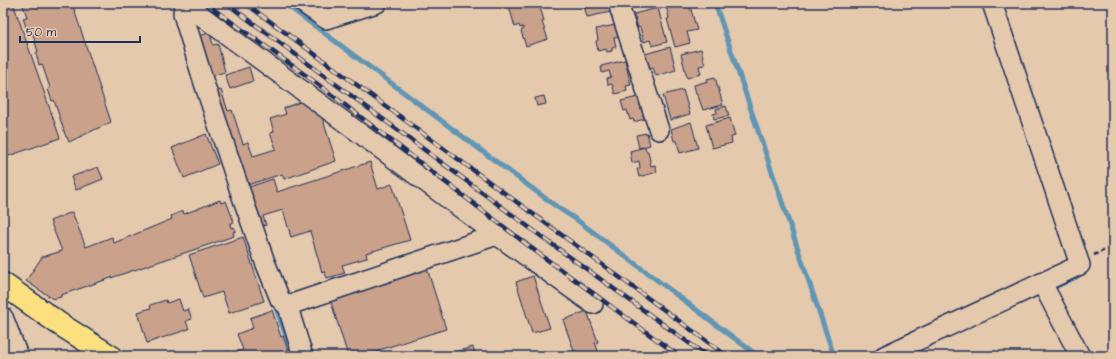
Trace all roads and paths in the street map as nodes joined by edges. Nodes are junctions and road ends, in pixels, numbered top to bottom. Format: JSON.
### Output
{"nodes":[{"id":1,"x":184,"y":3,"type":"edge"},
{"id":2,"x":303,"y":3,"type":"edge"},
{"id":3,"x":377,"y":3,"type":"edge"},
{"id":4,"x":618,"y":3,"type":"edge"},
{"id":5,"x":992,"y":3,"type":"edge"},
{"id":6,"x":659,"y":130,"type":"dead end"},
{"id":7,"x":497,"y":235,"type":"junction"},
{"id":8,"x":3,"y":284,"type":"edge"},
{"id":9,"x":1045,"y":289,"type":"junction"},
{"id":10,"x":593,"y":304,"type":"dead end"},
{"id":11,"x":290,"y":309,"type":"junction"},
{"id":12,"x":3,"y":318,"type":"edge"},
{"id":13,"x":12,"y":352,"type":"edge"},
{"id":14,"x":110,"y":356,"type":"edge"},
{"id":15,"x":303,"y":356,"type":"edge"},
{"id":16,"x":884,"y":356,"type":"edge"},
{"id":17,"x":1080,"y":356,"type":"edge"}],
"edges":[{"from":1,"to":7,"type":"street"},
{"from":1,"to":11,"type":"street"},
{"from":2,"to":3,"type":"street"},
{"from":4,"to":6,"type":"street"},
{"from":5,"to":9,"type":"street"},
{"from":7,"to":10,"type":"street"},
{"from":7,"to":11,"type":"street"},
{"from":8,"to":14,"type":"main road"},
{"from":9,"to":16,"type":"street"},
{"from":9,"to":17,"type":"street"},
{"from":11,"to":15,"type":"street"},
{"from":12,"to":13,"type":"street"}]}
